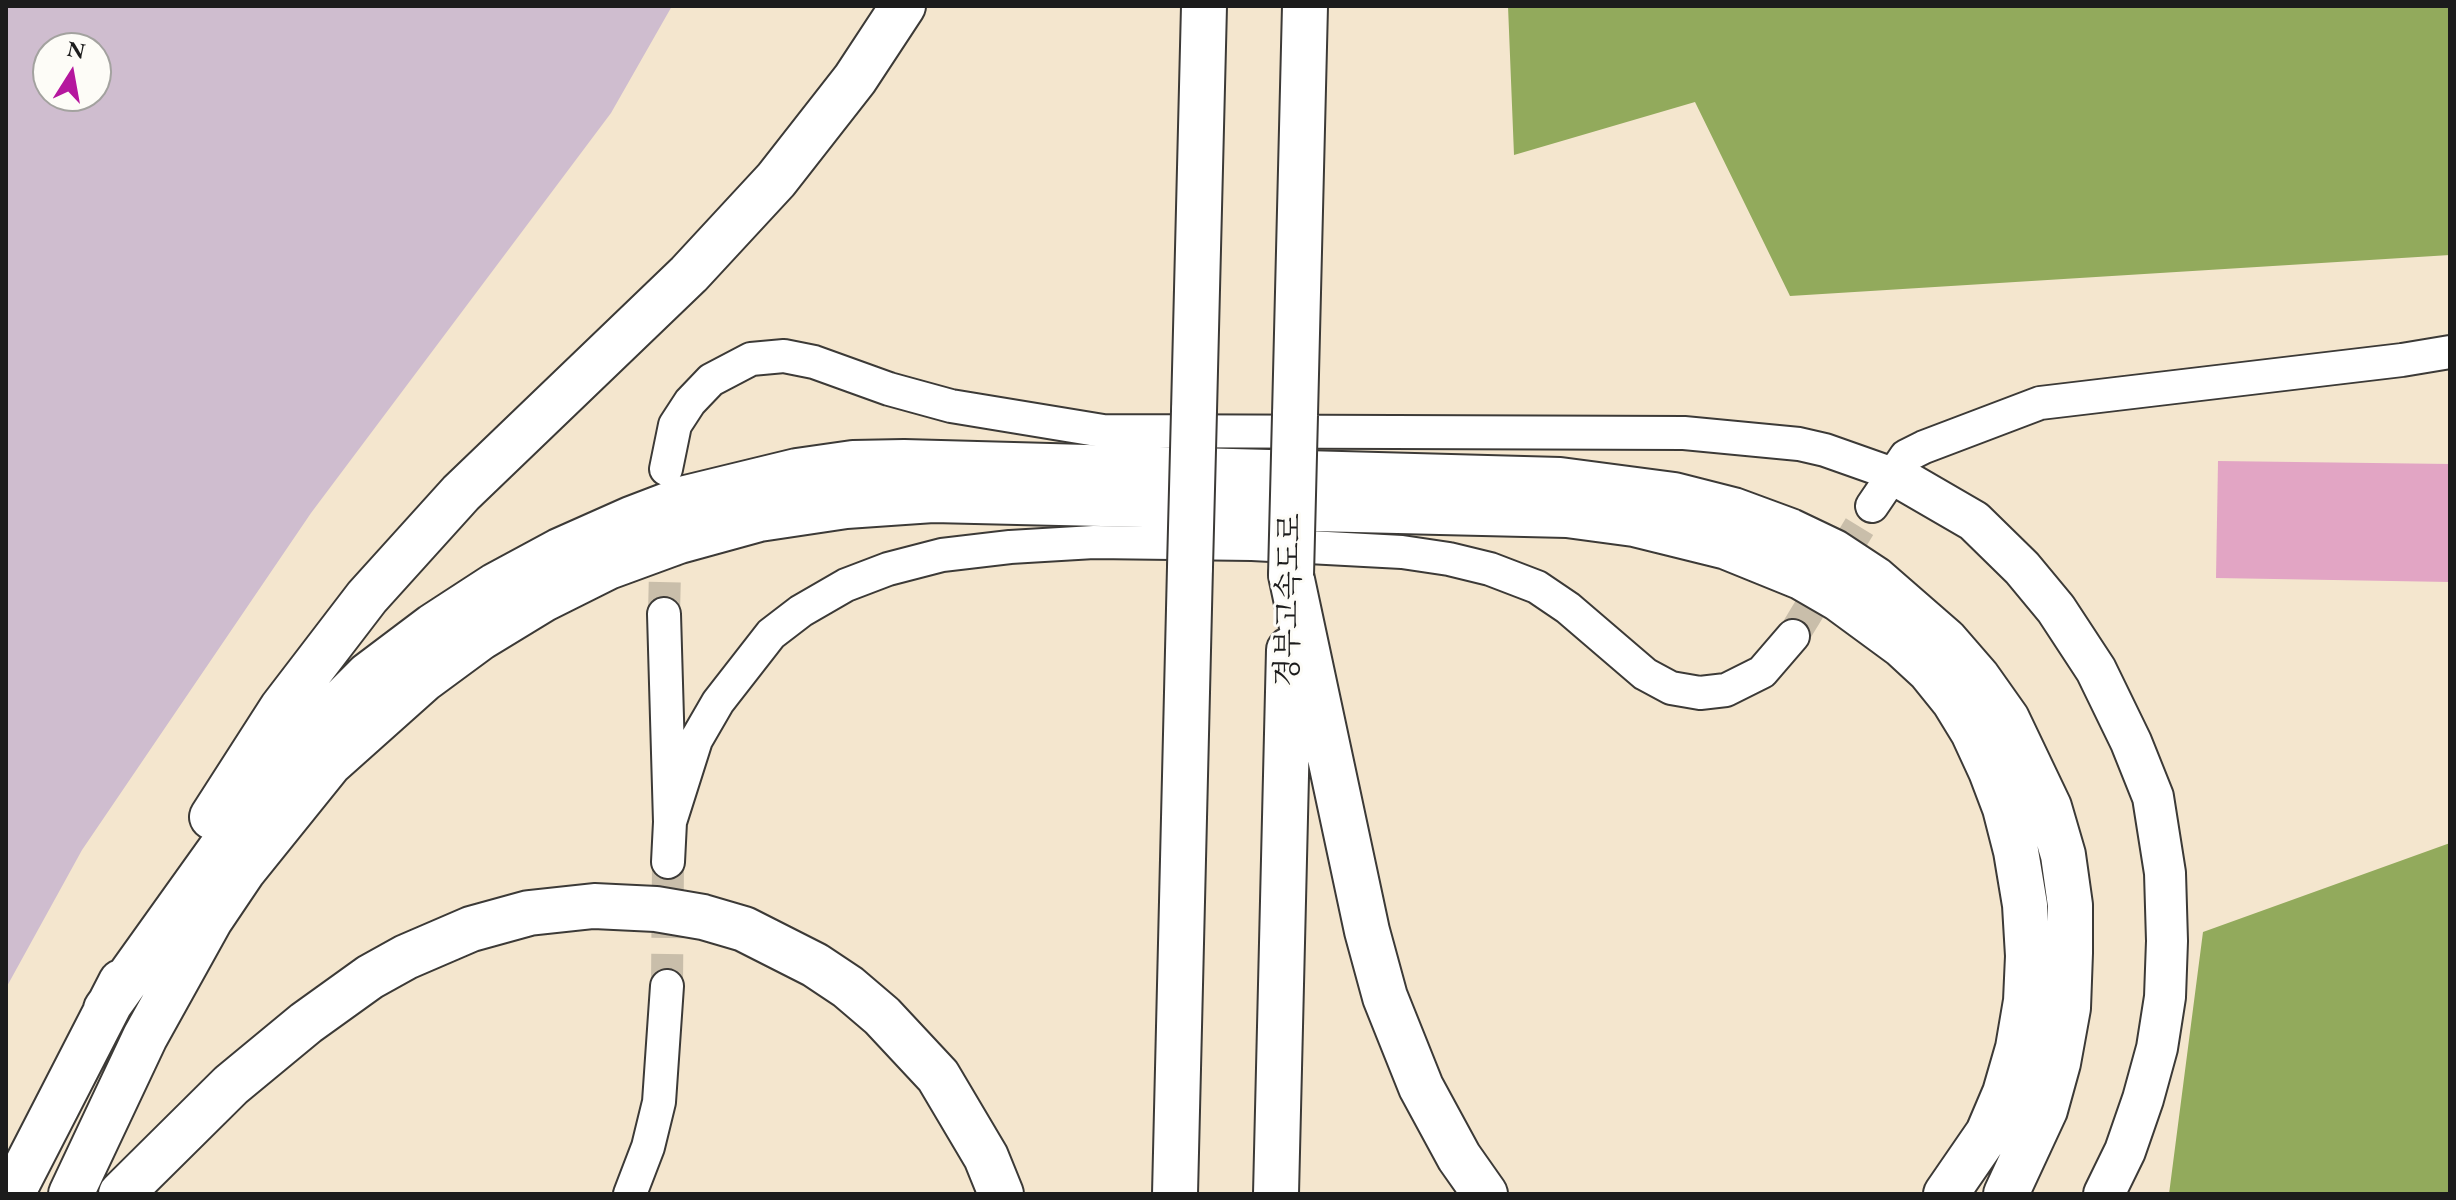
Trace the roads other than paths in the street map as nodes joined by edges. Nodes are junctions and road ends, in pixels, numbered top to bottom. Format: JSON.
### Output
{"nodes":[{"id":1,"x":903,"y":6,"type":"edge"},
{"id":2,"x":1204,"y":6,"type":"edge"},
{"id":3,"x":1305,"y":6,"type":"edge"},
{"id":4,"x":2450,"y":352,"type":"edge"},
{"id":5,"x":666,"y":469,"type":"dead end"},
{"id":6,"x":1882,"y":490,"type":"junction"},
{"id":7,"x":1291,"y":575,"type":"junction"},
{"id":8,"x":664,"y":614,"type":"tunnel mouth"},
{"id":9,"x":1793,"y":636,"type":"tunnel mouth"},
{"id":10,"x":670,"y":822,"type":"junction"},
{"id":11,"x":668,"y":862,"type":"tunnel mouth"},
{"id":12,"x":667,"y":986,"type":"tunnel mouth"},
{"id":13,"x":106,"y":1009,"type":"junction"},
{"id":14,"x":12,"y":1194,"type":"edge"},
{"id":15,"x":71,"y":1194,"type":"edge"},
{"id":16,"x":121,"y":1194,"type":"edge"},
{"id":17,"x":630,"y":1194,"type":"edge"},
{"id":18,"x":1001,"y":1194,"type":"edge"},
{"id":19,"x":1175,"y":1194,"type":"edge"},
{"id":20,"x":1276,"y":1194,"type":"edge"},
{"id":21,"x":1485,"y":1194,"type":"edge"},
{"id":22,"x":1946,"y":1194,"type":"edge"},
{"id":23,"x":2006,"y":1194,"type":"edge"},
{"id":24,"x":2104,"y":1194,"type":"edge"}],
"edges":[{"from":1,"to":13,"type":"highway"},
{"from":2,"to":19,"type":"highway","bridge":true},
{"from":3,"to":7,"type":"highway","name":"경부고속도로","bridge":true},
{"from":4,"to":6,"type":"street"},
{"from":5,"to":6,"type":"street"},
{"from":6,"to":24,"type":"street"},
{"from":7,"to":20,"type":"highway","name":"경부고속도로"},
{"from":7,"to":21,"type":"highway"},
{"from":8,"to":10,"type":"street"},
{"from":9,"to":10,"type":"street"},
{"from":10,"to":11,"type":"street"},
{"from":12,"to":17,"type":"street"},
{"from":13,"to":14,"type":"highway"},
{"from":13,"to":23,"type":"highway"},
{"from":15,"to":22,"type":"highway"},
{"from":16,"to":18,"type":"highway"}]}
